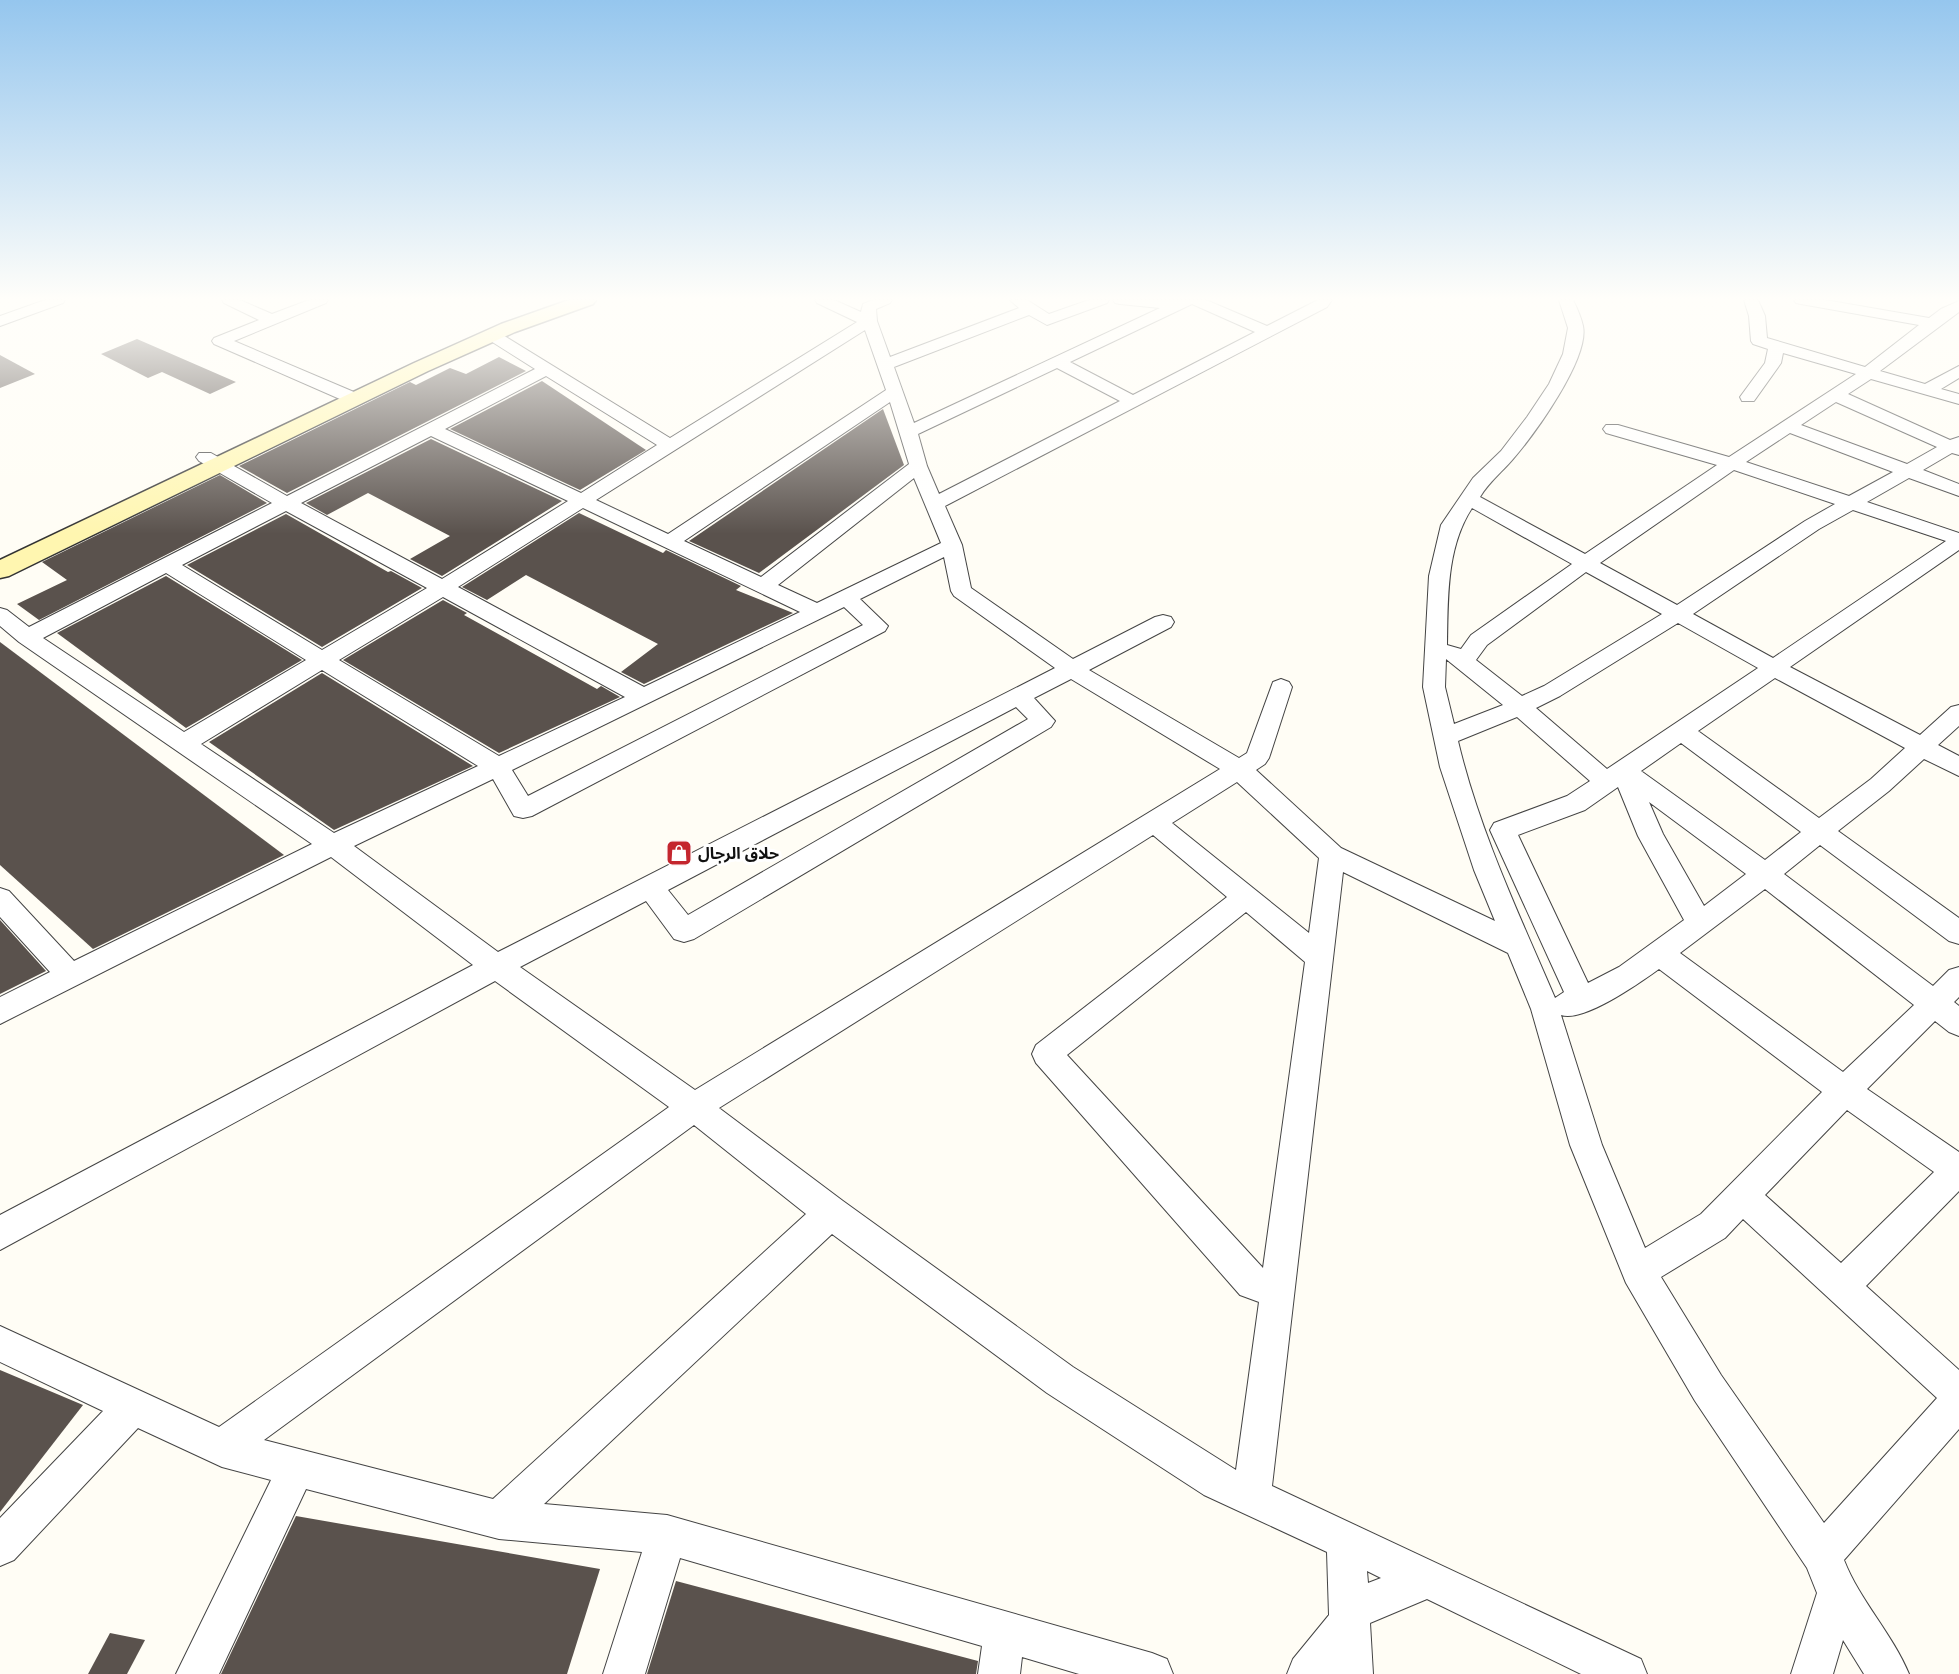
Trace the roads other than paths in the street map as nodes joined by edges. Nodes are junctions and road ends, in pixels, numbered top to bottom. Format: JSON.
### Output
{"nodes":[{"id":1,"x":305,"y":378,"type":"edge"},
{"id":2,"x":376,"y":378,"type":"edge"},
{"id":3,"x":389,"y":378,"type":"edge"},
{"id":4,"x":529,"y":378,"type":"edge"},
{"id":5,"x":562,"y":378,"type":"edge"},
{"id":6,"x":777,"y":378,"type":"edge"},
{"id":7,"x":889,"y":378,"type":"edge"},
{"id":8,"x":1023,"y":378,"type":"edge"},
{"id":9,"x":1088,"y":378,"type":"edge"},
{"id":10,"x":1177,"y":378,"type":"edge"},
{"id":11,"x":1560,"y":378,"type":"edge"},
{"id":12,"x":1762,"y":378,"type":"edge"},
{"id":13,"x":1860,"y":378,"type":"edge"},
{"id":14,"x":1885,"y":378,"type":"edge"},
{"id":15,"x":1947,"y":378,"type":"edge"},
{"id":16,"x":1927,"y":390,"type":"junction"},
{"id":17,"x":894,"y":392,"type":"junction"},
{"id":18,"x":1835,"y":395,"type":"junction"},
{"id":19,"x":346,"y":396,"type":"junction"},
{"id":20,"x":1748,"y":397,"type":"dead end"},
{"id":21,"x":1959,"y":399,"type":"edge"},
{"id":22,"x":1133,"y":401,"type":"junction"},
{"id":23,"x":1788,"y":426,"type":"junction"},
{"id":24,"x":431,"y":429,"type":"junction"},
{"id":25,"x":1612,"y":429,"type":"dead end"},
{"id":26,"x":909,"y":432,"type":"junction"},
{"id":27,"x":669,"y":445,"type":"junction"},
{"id":28,"x":1956,"y":446,"type":"edge"},
{"id":29,"x":213,"y":461,"type":"junction"},
{"id":30,"x":1731,"y":463,"type":"junction"},
{"id":31,"x":918,"y":466,"type":"junction"},
{"id":32,"x":1910,"y":470,"type":"junction"},
{"id":33,"x":1959,"y":490,"type":"edge"},
{"id":34,"x":1470,"y":499,"type":"junction"},
{"id":35,"x":582,"y":500,"type":"junction"},
{"id":36,"x":1853,"y":502,"type":"junction"},
{"id":37,"x":286,"y":503,"type":"junction"},
{"id":38,"x":936,"y":503,"type":"junction"},
{"id":39,"x":1959,"y":540,"type":"edge"},
{"id":40,"x":669,"y":542,"type":"junction"},
{"id":41,"x":952,"y":545,"type":"junction"},
{"id":42,"x":0,"y":553,"type":"edge"},
{"id":43,"x":1585,"y":564,"type":"junction"},
{"id":44,"x":167,"y":565,"type":"junction"},
{"id":45,"x":0,"y":570,"type":"edge"},
{"id":46,"x":763,"y":586,"type":"junction"},
{"id":47,"x":442,"y":588,"type":"junction"},
{"id":48,"x":848,"y":597,"type":"junction"},
{"id":49,"x":818,"y":612,"type":"junction"},
{"id":50,"x":1679,"y":614,"type":"junction"},
{"id":51,"x":0,"y":615,"type":"edge"},
{"id":52,"x":1163,"y":622,"type":"dead end"},
{"id":53,"x":27,"y":637,"type":"junction"},
{"id":54,"x":1435,"y":639,"type":"junction"},
{"id":55,"x":321,"y":660,"type":"junction"},
{"id":56,"x":1463,"y":662,"type":"junction"},
{"id":57,"x":1773,"y":667,"type":"junction"},
{"id":58,"x":1071,"y":669,"type":"junction"},
{"id":59,"x":1281,"y":687,"type":"dead end"},
{"id":60,"x":1019,"y":696,"type":"junction"},
{"id":61,"x":644,"y":697,"type":"junction"},
{"id":62,"x":1520,"y":707,"type":"junction"},
{"id":63,"x":1959,"y":713,"type":"edge"},
{"id":64,"x":1681,"y":730,"type":"junction"},
{"id":65,"x":1446,"y":737,"type":"junction"},
{"id":66,"x":183,"y":743,"type":"junction"},
{"id":67,"x":1923,"y":747,"type":"junction"},
{"id":68,"x":498,"y":766,"type":"junction"},
{"id":69,"x":1959,"y":767,"type":"edge"},
{"id":70,"x":1239,"y":769,"type":"junction"},
{"id":71,"x":1614,"y":776,"type":"junction"},
{"id":72,"x":1154,"y":822,"type":"junction"},
{"id":73,"x":1821,"y":831,"type":"junction"},
{"id":74,"x":333,"y":845,"type":"junction"},
{"id":75,"x":1332,"y":855,"type":"junction"},
{"id":76,"x":1765,"y":874,"type":"junction"},
{"id":77,"x":650,"y":886,"type":"junction"},
{"id":78,"x":1246,"y":897,"type":"junction"},
{"id":79,"x":0,"y":899,"type":"edge"},
{"id":80,"x":1700,"y":923,"type":"junction"},
{"id":81,"x":1959,"y":933,"type":"edge"},
{"id":82,"x":1518,"y":945,"type":"junction"},
{"id":83,"x":1659,"y":953,"type":"junction"},
{"id":84,"x":1319,"y":958,"type":"junction"},
{"id":85,"x":496,"y":966,"type":"junction"},
{"id":86,"x":71,"y":976,"type":"junction"},
{"id":87,"x":1959,"y":979,"type":"edge"},
{"id":88,"x":1582,"y":1000,"type":"junction"},
{"id":89,"x":1934,"y":1004,"type":"junction"},
{"id":90,"x":1545,"y":1010,"type":"junction"},
{"id":91,"x":0,"y":1011,"type":"edge"},
{"id":92,"x":1959,"y":1023,"type":"edge"},
{"id":93,"x":1845,"y":1091,"type":"junction"},
{"id":94,"x":694,"y":1107,"type":"junction"},
{"id":95,"x":1959,"y":1171,"type":"edge"},
{"id":96,"x":1742,"y":1196,"type":"junction"},
{"id":97,"x":831,"y":1213,"type":"junction"},
{"id":98,"x":0,"y":1233,"type":"edge"},
{"id":99,"x":1638,"y":1271,"type":"junction"},
{"id":100,"x":1842,"y":1286,"type":"junction"},
{"id":101,"x":1278,"y":1289,"type":"junction"},
{"id":102,"x":0,"y":1344,"type":"edge"},
{"id":103,"x":1959,"y":1394,"type":"edge"},
{"id":104,"x":1959,"y":1401,"type":"edge"},
{"id":105,"x":133,"y":1406,"type":"junction"},
{"id":106,"x":222,"y":1448,"type":"junction"},
{"id":107,"x":297,"y":1467,"type":"junction"},
{"id":108,"x":1252,"y":1497,"type":"junction"},
{"id":109,"x":499,"y":1520,"type":"junction"},
{"id":110,"x":667,"y":1535,"type":"junction"},
{"id":111,"x":1346,"y":1541,"type":"junction"},
{"id":112,"x":0,"y":1546,"type":"edge"},
{"id":113,"x":1822,"y":1555,"type":"junction"},
{"id":114,"x":1427,"y":1579,"type":"junction"},
{"id":115,"x":1837,"y":1593,"type":"junction"},
{"id":116,"x":1349,"y":1622,"type":"junction"},
{"id":117,"x":1004,"y":1631,"type":"junction"},
{"id":118,"x":197,"y":1674,"type":"edge"},
{"id":119,"x":624,"y":1674,"type":"edge"},
{"id":120,"x":999,"y":1674,"type":"edge"},
{"id":121,"x":1152,"y":1674,"type":"edge"},
{"id":122,"x":1308,"y":1674,"type":"edge"},
{"id":123,"x":1352,"y":1674,"type":"edge"},
{"id":124,"x":1626,"y":1674,"type":"edge"},
{"id":125,"x":1812,"y":1674,"type":"edge"},
{"id":126,"x":1888,"y":1674,"type":"edge"}],
"edges":[{"from":1,"to":19,"type":"street"},
{"from":2,"to":19,"type":"street"},
{"from":3,"to":19,"type":"street"},
{"from":4,"to":24,"type":"street"},
{"from":5,"to":27,"type":"street"},
{"from":6,"to":27,"type":"street"},
{"from":7,"to":17,"type":"street"},
{"from":8,"to":26,"type":"street"},
{"from":9,"to":22,"type":"street"},
{"from":10,"to":22,"type":"street"},
{"from":11,"to":34,"type":"street"},
{"from":12,"to":20,"type":"street"},
{"from":13,"to":18,"type":"street"},
{"from":14,"to":16,"type":"street"},
{"from":15,"to":16,"type":"street"},
{"from":16,"to":21,"type":"street"},
{"from":17,"to":26,"type":"street"},
{"from":17,"to":40,"type":"street"},
{"from":18,"to":23,"type":"street"},
{"from":18,"to":28,"type":"street"},
{"from":19,"to":29,"type":"street"},
{"from":22,"to":38,"type":"street"},
{"from":23,"to":30,"type":"street"},
{"from":23,"to":32,"type":"street"},
{"from":24,"to":35,"type":"street"},
{"from":24,"to":37,"type":"street"},
{"from":25,"to":30,"type":"street"},
{"from":26,"to":31,"type":"street"},
{"from":27,"to":35,"type":"street"},
{"from":28,"to":32,"type":"street"},
{"from":29,"to":37,"type":"street"},
{"from":29,"to":42,"type":"street"},
{"from":29,"to":45,"type":"street"},
{"from":30,"to":36,"type":"street"},
{"from":30,"to":43,"type":"street"},
{"from":31,"to":38,"type":"street"},
{"from":31,"to":46,"type":"street"},
{"from":32,"to":33,"type":"street"},
{"from":32,"to":36,"type":"street"},
{"from":34,"to":43,"type":"street"},
{"from":34,"to":54,"type":"street"},
{"from":35,"to":40,"type":"street"},
{"from":35,"to":47,"type":"street"},
{"from":36,"to":39,"type":"street"},
{"from":36,"to":50,"type":"street"},
{"from":37,"to":44,"type":"street"},
{"from":37,"to":47,"type":"street"},
{"from":38,"to":41,"type":"street"},
{"from":39,"to":57,"type":"street"},
{"from":40,"to":46,"type":"street"},
{"from":41,"to":48,"type":"street"},
{"from":41,"to":58,"type":"street"},
{"from":43,"to":50,"type":"street"},
{"from":43,"to":56,"type":"street"},
{"from":44,"to":53,"type":"street"},
{"from":44,"to":55,"type":"street"},
{"from":46,"to":49,"type":"street"},
{"from":47,"to":55,"type":"street"},
{"from":47,"to":61,"type":"street"},
{"from":48,"to":49,"type":"street"},
{"from":48,"to":68,"type":"street"},
{"from":49,"to":61,"type":"street"},
{"from":50,"to":57,"type":"street"},
{"from":50,"to":62,"type":"street"},
{"from":51,"to":53,"type":"street"},
{"from":52,"to":58,"type":"street"},
{"from":53,"to":66,"type":"street"},
{"from":54,"to":56,"type":"street"},
{"from":54,"to":65,"type":"street"},
{"from":55,"to":66,"type":"street"},
{"from":55,"to":68,"type":"street"},
{"from":56,"to":62,"type":"street"},
{"from":57,"to":64,"type":"street"},
{"from":57,"to":67,"type":"street"},
{"from":58,"to":60,"type":"street"},
{"from":58,"to":70,"type":"street"},
{"from":59,"to":70,"type":"street"},
{"from":60,"to":77,"type":"street"},
{"from":60,"to":77,"type":"street"},
{"from":61,"to":68,"type":"street"},
{"from":62,"to":65,"type":"street"},
{"from":62,"to":71,"type":"street"},
{"from":63,"to":67,"type":"street"},
{"from":64,"to":71,"type":"street"},
{"from":64,"to":73,"type":"street"},
{"from":65,"to":82,"type":"street"},
{"from":66,"to":74,"type":"street"},
{"from":67,"to":69,"type":"street"},
{"from":67,"to":73,"type":"street"},
{"from":68,"to":74,"type":"street"},
{"from":70,"to":72,"type":"street"},
{"from":70,"to":75,"type":"street"},
{"from":71,"to":76,"type":"street"},
{"from":71,"to":80,"type":"street"},
{"from":71,"to":88,"type":"street"},
{"from":72,"to":78,"type":"street"},
{"from":72,"to":94,"type":"street"},
{"from":73,"to":76,"type":"street"},
{"from":73,"to":81,"type":"street"},
{"from":74,"to":85,"type":"street"},
{"from":74,"to":86,"type":"street"},
{"from":75,"to":82,"type":"street"},
{"from":75,"to":84,"type":"street"},
{"from":76,"to":80,"type":"street"},
{"from":76,"to":89,"type":"street"},
{"from":77,"to":85,"type":"street"},
{"from":78,"to":84,"type":"street"},
{"from":78,"to":101,"type":"street"},
{"from":79,"to":86,"type":"street"},
{"from":80,"to":83,"type":"street"},
{"from":82,"to":90,"type":"street"},
{"from":83,"to":88,"type":"street"},
{"from":83,"to":93,"type":"street"},
{"from":84,"to":101,"type":"street"},
{"from":85,"to":94,"type":"street"},
{"from":85,"to":98,"type":"street"},
{"from":86,"to":91,"type":"street"},
{"from":87,"to":89,"type":"street"},
{"from":88,"to":90,"type":"street"},
{"from":89,"to":92,"type":"street"},
{"from":89,"to":93,"type":"street"},
{"from":90,"to":99,"type":"street"},
{"from":93,"to":95,"type":"street"},
{"from":93,"to":96,"type":"street"},
{"from":94,"to":97,"type":"street"},
{"from":94,"to":106,"type":"street"},
{"from":95,"to":100,"type":"street"},
{"from":96,"to":99,"type":"street"},
{"from":96,"to":100,"type":"street"},
{"from":97,"to":108,"type":"street"},
{"from":97,"to":109,"type":"street"},
{"from":99,"to":113,"type":"street"},
{"from":100,"to":103,"type":"street"},
{"from":101,"to":108,"type":"street"},
{"from":102,"to":105,"type":"street"},
{"from":104,"to":113,"type":"street"},
{"from":105,"to":106,"type":"street"},
{"from":105,"to":112,"type":"street"},
{"from":106,"to":107,"type":"street"},
{"from":107,"to":109,"type":"street"},
{"from":107,"to":118,"type":"street"},
{"from":108,"to":111,"type":"street"},
{"from":109,"to":110,"type":"street"},
{"from":110,"to":117,"type":"street"},
{"from":110,"to":119,"type":"street"},
{"from":111,"to":114,"type":"street"},
{"from":111,"to":116,"type":"street"},
{"from":113,"to":115,"type":"street"},
{"from":114,"to":116,"type":"street"},
{"from":114,"to":124,"type":"street"},
{"from":115,"to":125,"type":"street"},
{"from":115,"to":126,"type":"street"},
{"from":116,"to":122,"type":"street"},
{"from":116,"to":123,"type":"street"},
{"from":117,"to":120,"type":"street"},
{"from":117,"to":121,"type":"street"}]}
